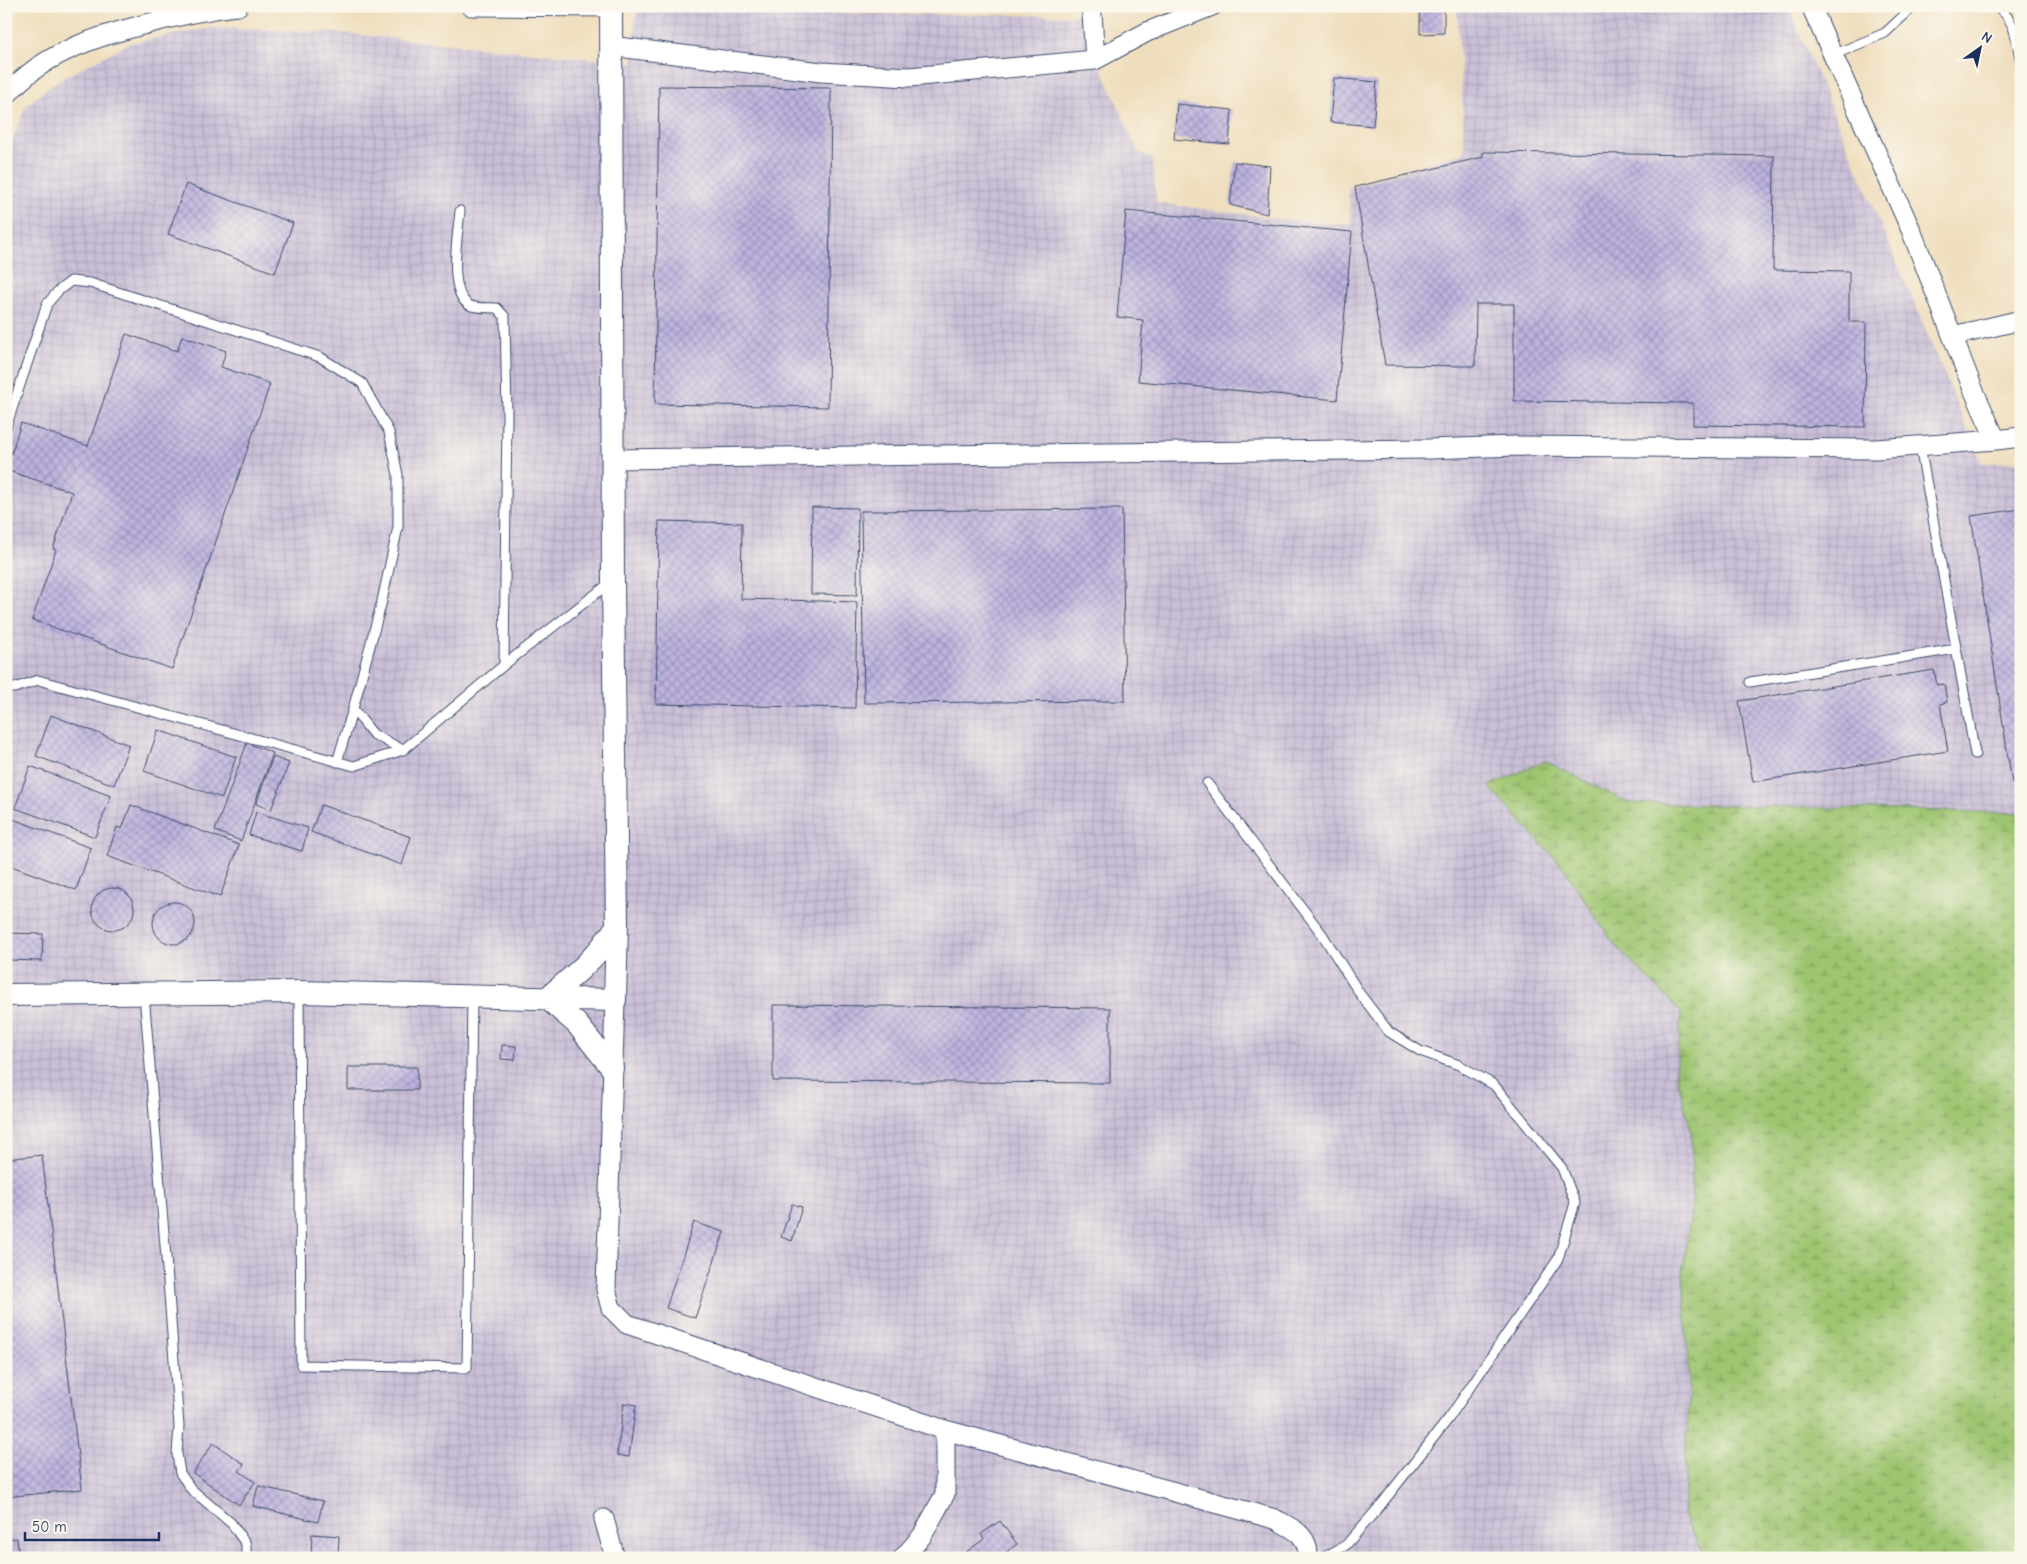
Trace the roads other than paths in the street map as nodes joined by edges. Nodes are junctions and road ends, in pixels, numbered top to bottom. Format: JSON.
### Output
{"nodes":[{"id":1,"x":238,"y":6,"type":"edge"},
{"id":2,"x":471,"y":6,"type":"edge"},
{"id":3,"x":611,"y":6,"type":"edge"},
{"id":4,"x":1090,"y":6,"type":"edge"},
{"id":5,"x":1212,"y":6,"type":"edge"},
{"id":6,"x":1811,"y":6,"type":"edge"},
{"id":7,"x":1914,"y":6,"type":"edge"},
{"id":8,"x":1995,"y":6,"type":"edge"},
{"id":9,"x":610,"y":46,"type":"junction"},
{"id":10,"x":1833,"y":55,"type":"junction"},
{"id":11,"x":1095,"y":60,"type":"junction"},
{"id":12,"x":2021,"y":64,"type":"edge"},
{"id":13,"x":6,"y":96,"type":"edge"},
{"id":14,"x":460,"y":211,"type":"dead end"},
{"id":15,"x":2021,"y":320,"type":"edge"},
{"id":16,"x":1953,"y":336,"type":"junction"},
{"id":17,"x":6,"y":427,"type":"edge"},
{"id":18,"x":2021,"y":437,"type":"edge"},
{"id":19,"x":1996,"y":440,"type":"junction"},
{"id":20,"x":1920,"y":446,"type":"junction"},
{"id":21,"x":613,"y":459,"type":"junction"},
{"id":22,"x":613,"y":580,"type":"junction"},
{"id":23,"x":1956,"y":649,"type":"junction"},
{"id":24,"x":504,"y":665,"type":"junction"},
{"id":25,"x":1750,"y":682,"type":"dead end"},
{"id":26,"x":6,"y":688,"type":"edge"},
{"id":27,"x":353,"y":708,"type":"junction"},
{"id":28,"x":403,"y":750,"type":"junction"},
{"id":29,"x":1975,"y":754,"type":"dead end"},
{"id":30,"x":336,"y":762,"type":"junction"},
{"id":31,"x":1207,"y":783,"type":"dead end"},
{"id":32,"x":617,"y":926,"type":"junction"},
{"id":33,"x":299,"y":992,"type":"junction"},
{"id":34,"x":144,"y":994,"type":"junction"},
{"id":35,"x":6,"y":995,"type":"edge"},
{"id":36,"x":472,"y":996,"type":"junction"},
{"id":37,"x":547,"y":998,"type":"junction"},
{"id":38,"x":615,"y":1000,"type":"junction"},
{"id":39,"x":612,"y":1068,"type":"junction"},
{"id":40,"x":945,"y":1430,"type":"junction"},
{"id":41,"x":604,"y":1519,"type":"dead end"},
{"id":42,"x":246,"y":1558,"type":"edge"},
{"id":43,"x":615,"y":1558,"type":"edge"},
{"id":44,"x":903,"y":1558,"type":"edge"},
{"id":45,"x":1308,"y":1558,"type":"edge"},
{"id":46,"x":1322,"y":1558,"type":"edge"}],
"edges":[{"from":1,"to":13,"type":"street"},
{"from":2,"to":3,"type":"street"},
{"from":3,"to":9,"type":"street"},
{"from":4,"to":11,"type":"street"},
{"from":5,"to":11,"type":"street"},
{"from":6,"to":10,"type":"street"},
{"from":7,"to":10,"type":"lane"},
{"from":8,"to":12,"type":"lane"},
{"from":9,"to":11,"type":"street"},
{"from":9,"to":21,"type":"street"},
{"from":10,"to":16,"type":"street"},
{"from":14,"to":24,"type":"lane"},
{"from":15,"to":16,"type":"street"},
{"from":16,"to":19,"type":"street"},
{"from":17,"to":27,"type":"lane"},
{"from":18,"to":19,"type":"street"},
{"from":19,"to":20,"type":"street"},
{"from":20,"to":21,"type":"street"},
{"from":20,"to":23,"type":"lane"},
{"from":21,"to":22,"type":"street"},
{"from":22,"to":24,"type":"lane"},
{"from":22,"to":32,"type":"street"},
{"from":23,"to":25,"type":"lane"},
{"from":23,"to":29,"type":"lane"},
{"from":24,"to":28,"type":"lane"},
{"from":26,"to":30,"type":"lane"},
{"from":27,"to":28,"type":"lane"},
{"from":27,"to":30,"type":"lane"},
{"from":28,"to":30,"type":"lane"},
{"from":31,"to":46,"type":"lane"},
{"from":32,"to":37,"type":"street"},
{"from":32,"to":38,"type":"street"},
{"from":33,"to":34,"type":"street"},
{"from":33,"to":36,"type":"street"},
{"from":33,"to":36,"type":"lane"},
{"from":34,"to":35,"type":"street"},
{"from":34,"to":42,"type":"lane"},
{"from":36,"to":37,"type":"street"},
{"from":37,"to":38,"type":"street"},
{"from":37,"to":39,"type":"street"},
{"from":38,"to":39,"type":"street"},
{"from":39,"to":40,"type":"street"},
{"from":40,"to":44,"type":"street"},
{"from":40,"to":45,"type":"street"},
{"from":41,"to":43,"type":"street"}]}
